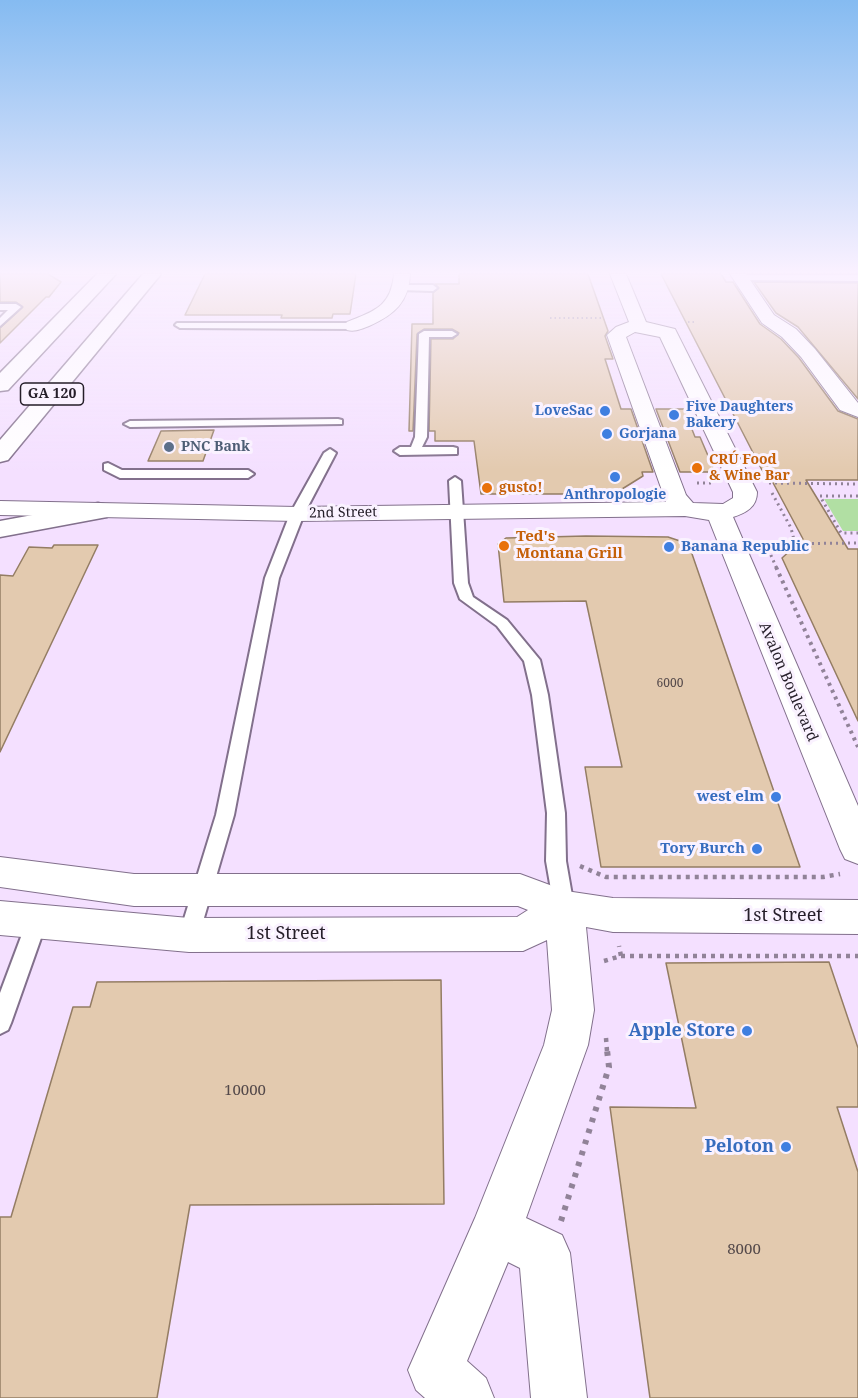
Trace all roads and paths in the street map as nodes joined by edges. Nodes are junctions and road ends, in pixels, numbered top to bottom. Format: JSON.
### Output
{"nodes":[{"id":1,"x":44,"y":339,"type":"edge"},
{"id":2,"x":97,"y":339,"type":"edge"},
{"id":3,"x":424,"y":339,"type":"edge"},
{"id":4,"x":618,"y":339,"type":"edge"},
{"id":5,"x":671,"y":339,"type":"edge"},
{"id":6,"x":795,"y":339,"type":"edge"},
{"id":7,"x":0,"y":385,"type":"edge"},
{"id":8,"x":858,"y":411,"type":"edge"},
{"id":9,"x":338,"y":422,"type":"dead end"},
{"id":10,"x":130,"y":424,"type":"dead end"},
{"id":11,"x":400,"y":451,"type":"dead end"},
{"id":12,"x":415,"y":451,"type":"junction"},
{"id":13,"x":453,"y":451,"type":"dead end"},
{"id":14,"x":330,"y":453,"type":"dead end"},
{"id":15,"x":0,"y":455,"type":"edge"},
{"id":16,"x":108,"y":467,"type":"dead end"},
{"id":17,"x":248,"y":474,"type":"dead end"},
{"id":18,"x":455,"y":481,"type":"dead end"},
{"id":19,"x":824,"y":483,"type":"dead end"},
{"id":20,"x":831,"y":496,"type":"junction"},
{"id":21,"x":858,"y":496,"type":"edge"},
{"id":22,"x":0,"y":508,"type":"edge"},
{"id":23,"x":686,"y":510,"type":"junction"},
{"id":24,"x":99,"y":511,"type":"junction"},
{"id":25,"x":456,"y":512,"type":"junction"},
{"id":26,"x":719,"y":513,"type":"junction"},
{"id":27,"x":297,"y":514,"type":"junction"},
{"id":28,"x":0,"y":529,"type":"edge"},
{"id":29,"x":858,"y":533,"type":"edge"},
{"id":30,"x":858,"y":543,"type":"edge"},
{"id":31,"x":766,"y":544,"type":"junction"},
{"id":32,"x":731,"y":545,"type":"junction"},
{"id":33,"x":858,"y":747,"type":"edge"},
{"id":34,"x":852,"y":861,"type":"edge"},
{"id":35,"x":0,"y":872,"type":"edge"},
{"id":36,"x":606,"y":877,"type":"junction"},
{"id":37,"x":572,"y":886,"type":"junction"},
{"id":38,"x":205,"y":889,"type":"junction"},
{"id":39,"x":613,"y":915,"type":"junction"},
{"id":40,"x":858,"y":917,"type":"edge"},
{"id":41,"x":19,"y":920,"type":"edge"},
{"id":42,"x":189,"y":935,"type":"junction"},
{"id":43,"x":621,"y":956,"type":"junction"},
{"id":44,"x":858,"y":956,"type":"edge"},
{"id":45,"x":596,"y":964,"type":"dead end"},
{"id":46,"x":0,"y":1023,"type":"edge"},
{"id":47,"x":605,"y":1032,"type":"dead end"},
{"id":48,"x":558,"y":1229,"type":"dead end"},
{"id":49,"x":496,"y":1230,"type":"junction"},
{"id":50,"x":466,"y":1398,"type":"edge"},
{"id":51,"x":559,"y":1398,"type":"edge"}],
"edges":[{"from":1,"to":7,"type":"highway","number":"GA 120"},
{"from":2,"to":15,"type":"highway","number":"GA 120"},
{"from":3,"to":12,"type":"lane"},
{"from":4,"to":23,"type":"street"},
{"from":5,"to":26,"type":"street"},
{"from":6,"to":8,"type":"street"},
{"from":9,"to":10,"type":"lane"},
{"from":11,"to":12,"type":"lane"},
{"from":12,"to":13,"type":"lane"},
{"from":14,"to":27,"type":"lane"},
{"from":16,"to":17,"type":"lane"},
{"from":18,"to":25,"type":"lane"},
{"from":19,"to":20,"type":"path"},
{"from":20,"to":21,"type":"path"},
{"from":20,"to":29,"type":"path"},
{"from":22,"to":24,"type":"street","name":"2nd Street"},
{"from":23,"to":25,"type":"street","name":"2nd Street"},
{"from":23,"to":26,"type":"street"},
{"from":24,"to":27,"type":"street","name":"2nd Street"},
{"from":24,"to":28,"type":"highway"},
{"from":25,"to":27,"type":"street","name":"2nd Street"},
{"from":25,"to":37,"type":"lane"},
{"from":26,"to":32,"type":"street","name":"Avalon Boulevard"},
{"from":27,"to":38,"type":"lane"},
{"from":30,"to":31,"type":"path"},
{"from":31,"to":32,"type":"path"},
{"from":31,"to":33,"type":"path"},
{"from":32,"to":34,"type":"street","name":"Avalon Boulevard"},
{"from":34,"to":36,"type":"path"},
{"from":35,"to":38,"type":"street","name":"1st Street"},
{"from":36,"to":37,"type":"path"},
{"from":36,"to":39,"type":"path"},
{"from":37,"to":38,"type":"street","name":"1st Street"},
{"from":37,"to":39,"type":"street","name":"1st Street"},
{"from":37,"to":42,"type":"street","name":"1st Street"},
{"from":37,"to":49,"type":"street"},
{"from":38,"to":42,"type":"lane"},
{"from":39,"to":40,"type":"street","name":"1st Street"},
{"from":39,"to":43,"type":"path"},
{"from":41,"to":42,"type":"street","name":"1st Street"},
{"from":41,"to":46,"type":"lane"},
{"from":43,"to":44,"type":"path"},
{"from":43,"to":45,"type":"path"},
{"from":47,"to":48,"type":"path"},
{"from":49,"to":50,"type":"street"},
{"from":49,"to":51,"type":"street"}]}
